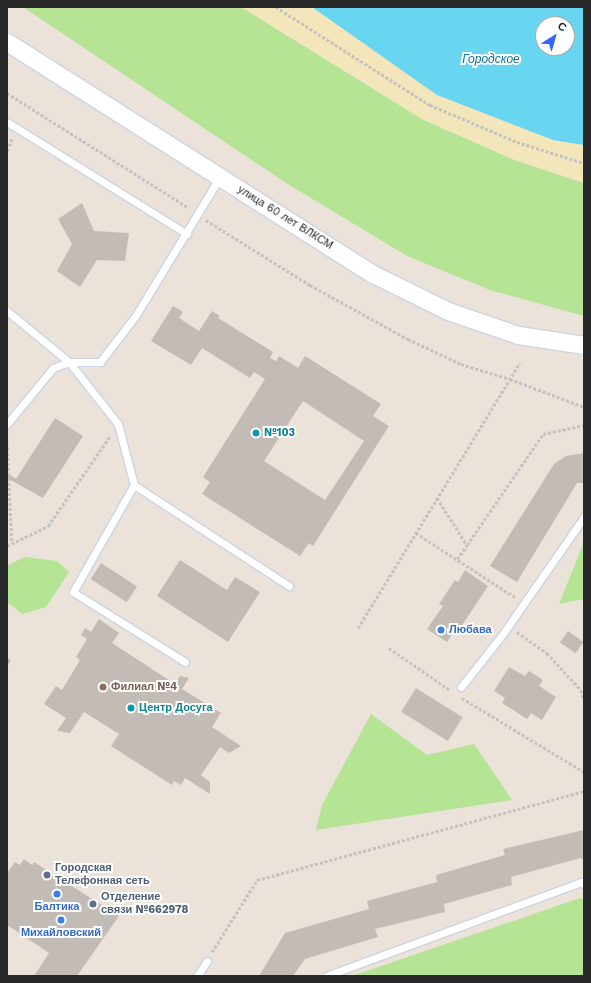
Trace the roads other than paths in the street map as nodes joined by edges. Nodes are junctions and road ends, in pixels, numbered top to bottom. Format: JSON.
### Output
{"nodes":[{"id":1,"x":7,"y":42,"type":"edge"},
{"id":2,"x":7,"y":122,"type":"edge"},
{"id":3,"x":220,"y":177,"type":"junction"},
{"id":4,"x":187,"y":234,"type":"junction"},
{"id":5,"x":7,"y":311,"type":"edge"},
{"id":6,"x":584,"y":345,"type":"edge"},
{"id":7,"x":69,"y":362,"type":"junction"},
{"id":8,"x":7,"y":424,"type":"edge"},
{"id":9,"x":134,"y":485,"type":"junction"},
{"id":10,"x":584,"y":517,"type":"edge"},
{"id":11,"x":289,"y":586,"type":"dead end"},
{"id":12,"x":185,"y":662,"type":"dead end"},
{"id":13,"x":461,"y":687,"type":"dead end"},
{"id":14,"x":584,"y":884,"type":"edge"},
{"id":15,"x":206,"y":961,"type":"road end"},
{"id":16,"x":197,"y":976,"type":"edge"},
{"id":17,"x":326,"y":976,"type":"edge"}],
"edges":[{"from":1,"to":3,"type":"street","name":"улица 60 лет ВЛКСМ"},
{"from":2,"to":4,"type":"lane"},
{"from":3,"to":4,"type":"lane"},
{"from":3,"to":6,"type":"street","name":"улица 60 лет ВЛКСМ"},
{"from":4,"to":7,"type":"lane"},
{"from":5,"to":7,"type":"lane"},
{"from":7,"to":8,"type":"lane"},
{"from":7,"to":9,"type":"lane"},
{"from":9,"to":11,"type":"lane"},
{"from":9,"to":12,"type":"lane"},
{"from":10,"to":13,"type":"lane"},
{"from":14,"to":17,"type":"lane"},
{"from":15,"to":16,"type":"lane"}]}
